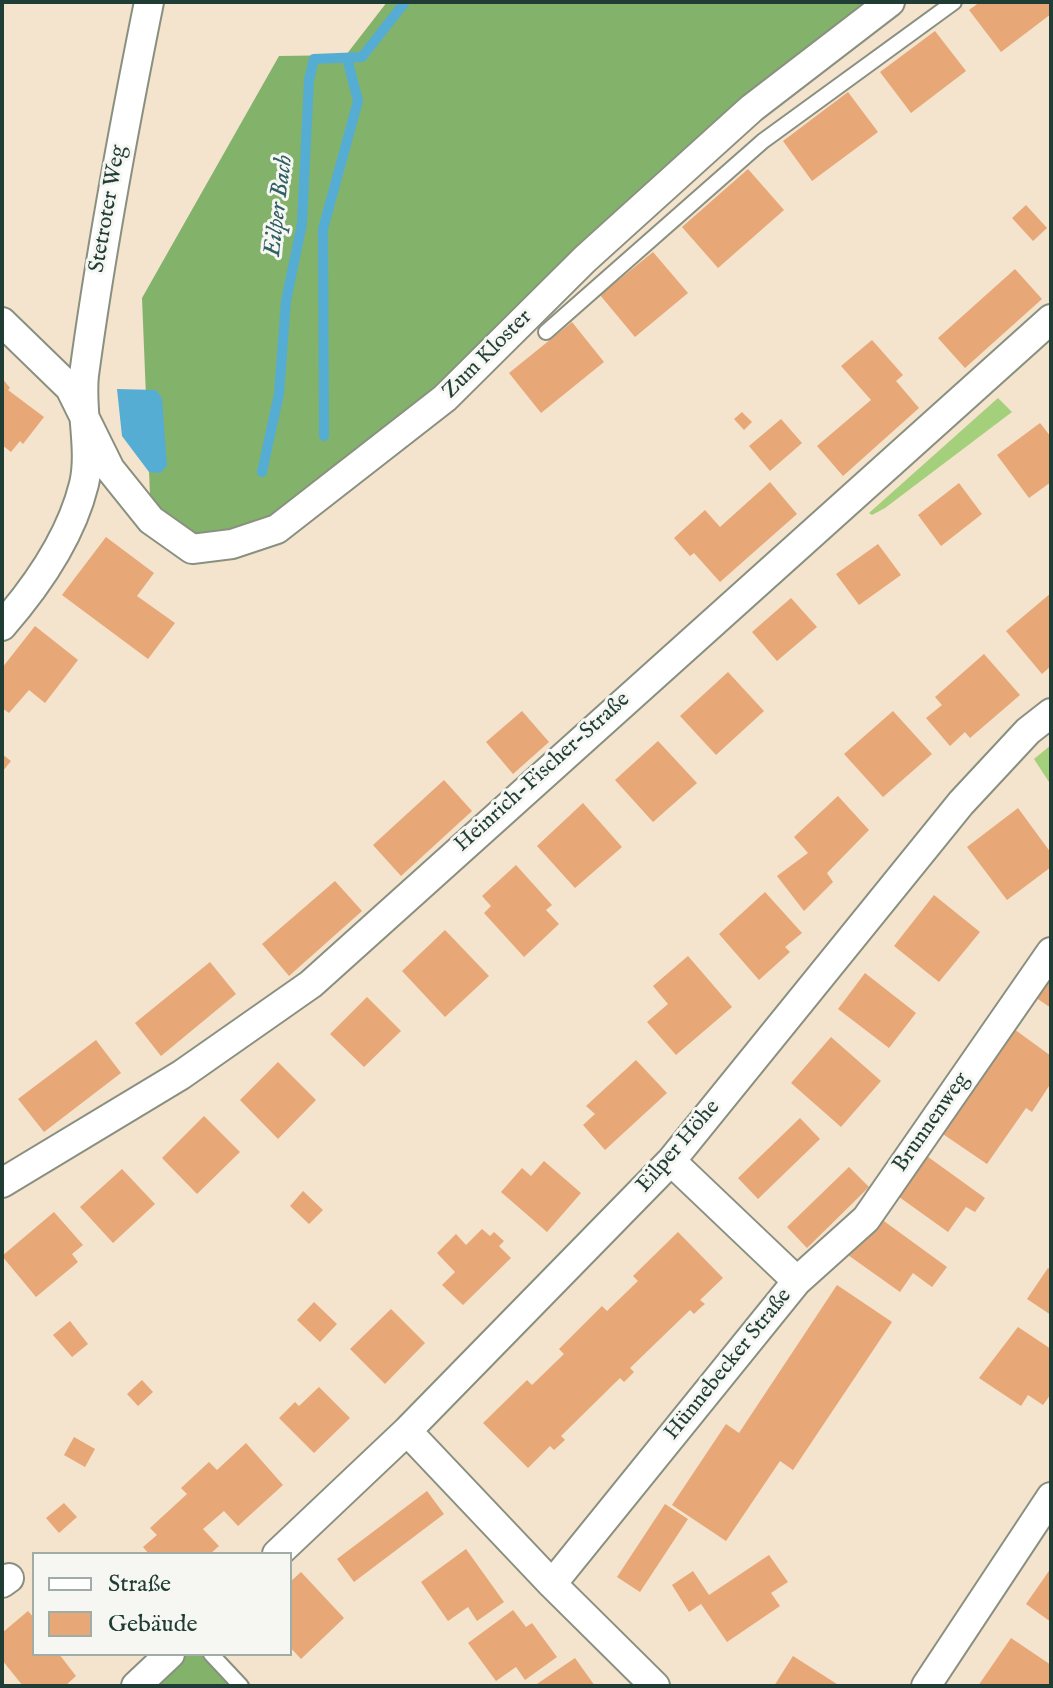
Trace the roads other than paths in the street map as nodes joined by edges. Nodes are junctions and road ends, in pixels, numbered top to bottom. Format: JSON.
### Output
{"nodes":[{"id":1,"x":149,"y":2,"type":"edge"},
{"id":2,"x":890,"y":2,"type":"edge"},
{"id":3,"x":954,"y":2,"type":"edge"},
{"id":4,"x":1051,"y":319,"type":"edge"},
{"id":5,"x":2,"y":322,"type":"edge"},
{"id":6,"x":546,"y":332,"type":"dead end"},
{"id":7,"x":84,"y":417,"type":"junction"},
{"id":8,"x":2,"y":626,"type":"edge"},
{"id":9,"x":1051,"y":713,"type":"edge"},
{"id":10,"x":1051,"y":952,"type":"edge"},
{"id":11,"x":671,"y":1161,"type":"junction"},
{"id":12,"x":2,"y":1183,"type":"edge"},
{"id":13,"x":797,"y":1281,"type":"junction"},
{"id":14,"x":407,"y":1431,"type":"junction"},
{"id":15,"x":1051,"y":1497,"type":"edge"},
{"id":16,"x":279,"y":1552,"type":"edge"},
{"id":17,"x":552,"y":1584,"type":"junction"},
{"id":18,"x":168,"y":1656,"type":"edge"},
{"id":19,"x":213,"y":1656,"type":"edge"},
{"id":20,"x":136,"y":1686,"type":"edge"},
{"id":21,"x":241,"y":1686,"type":"edge"},
{"id":22,"x":655,"y":1686,"type":"edge"},
{"id":23,"x":926,"y":1686,"type":"edge"}],
"edges":[{"from":1,"to":7,"type":"street","name":"Stetroter Weg"},
{"from":2,"to":7,"type":"street","name":"Zum Kloster"},
{"from":3,"to":6,"type":"lane"},
{"from":4,"to":12,"type":"street","name":"Heinrich-Fischer-Straße"},
{"from":5,"to":7,"type":"street","name":"Zum Kloster"},
{"from":7,"to":8,"type":"street","name":"Stetroter Weg"},
{"from":9,"to":11,"type":"street","name":"Eilper Höhe"},
{"from":10,"to":13,"type":"street","name":"Brunnenweg"},
{"from":11,"to":13,"type":"street","name":"Hünnebecker Straße"},
{"from":11,"to":14,"type":"street","name":"Eilper Höhe"},
{"from":13,"to":17,"type":"street","name":"Hünnebecker Straße"},
{"from":14,"to":16,"type":"street","name":"Eilper Höhe"},
{"from":14,"to":17,"type":"street"},
{"from":15,"to":23,"type":"street"},
{"from":17,"to":22,"type":"street"},
{"from":18,"to":20,"type":"street"},
{"from":19,"to":21,"type":"lane"}]}
